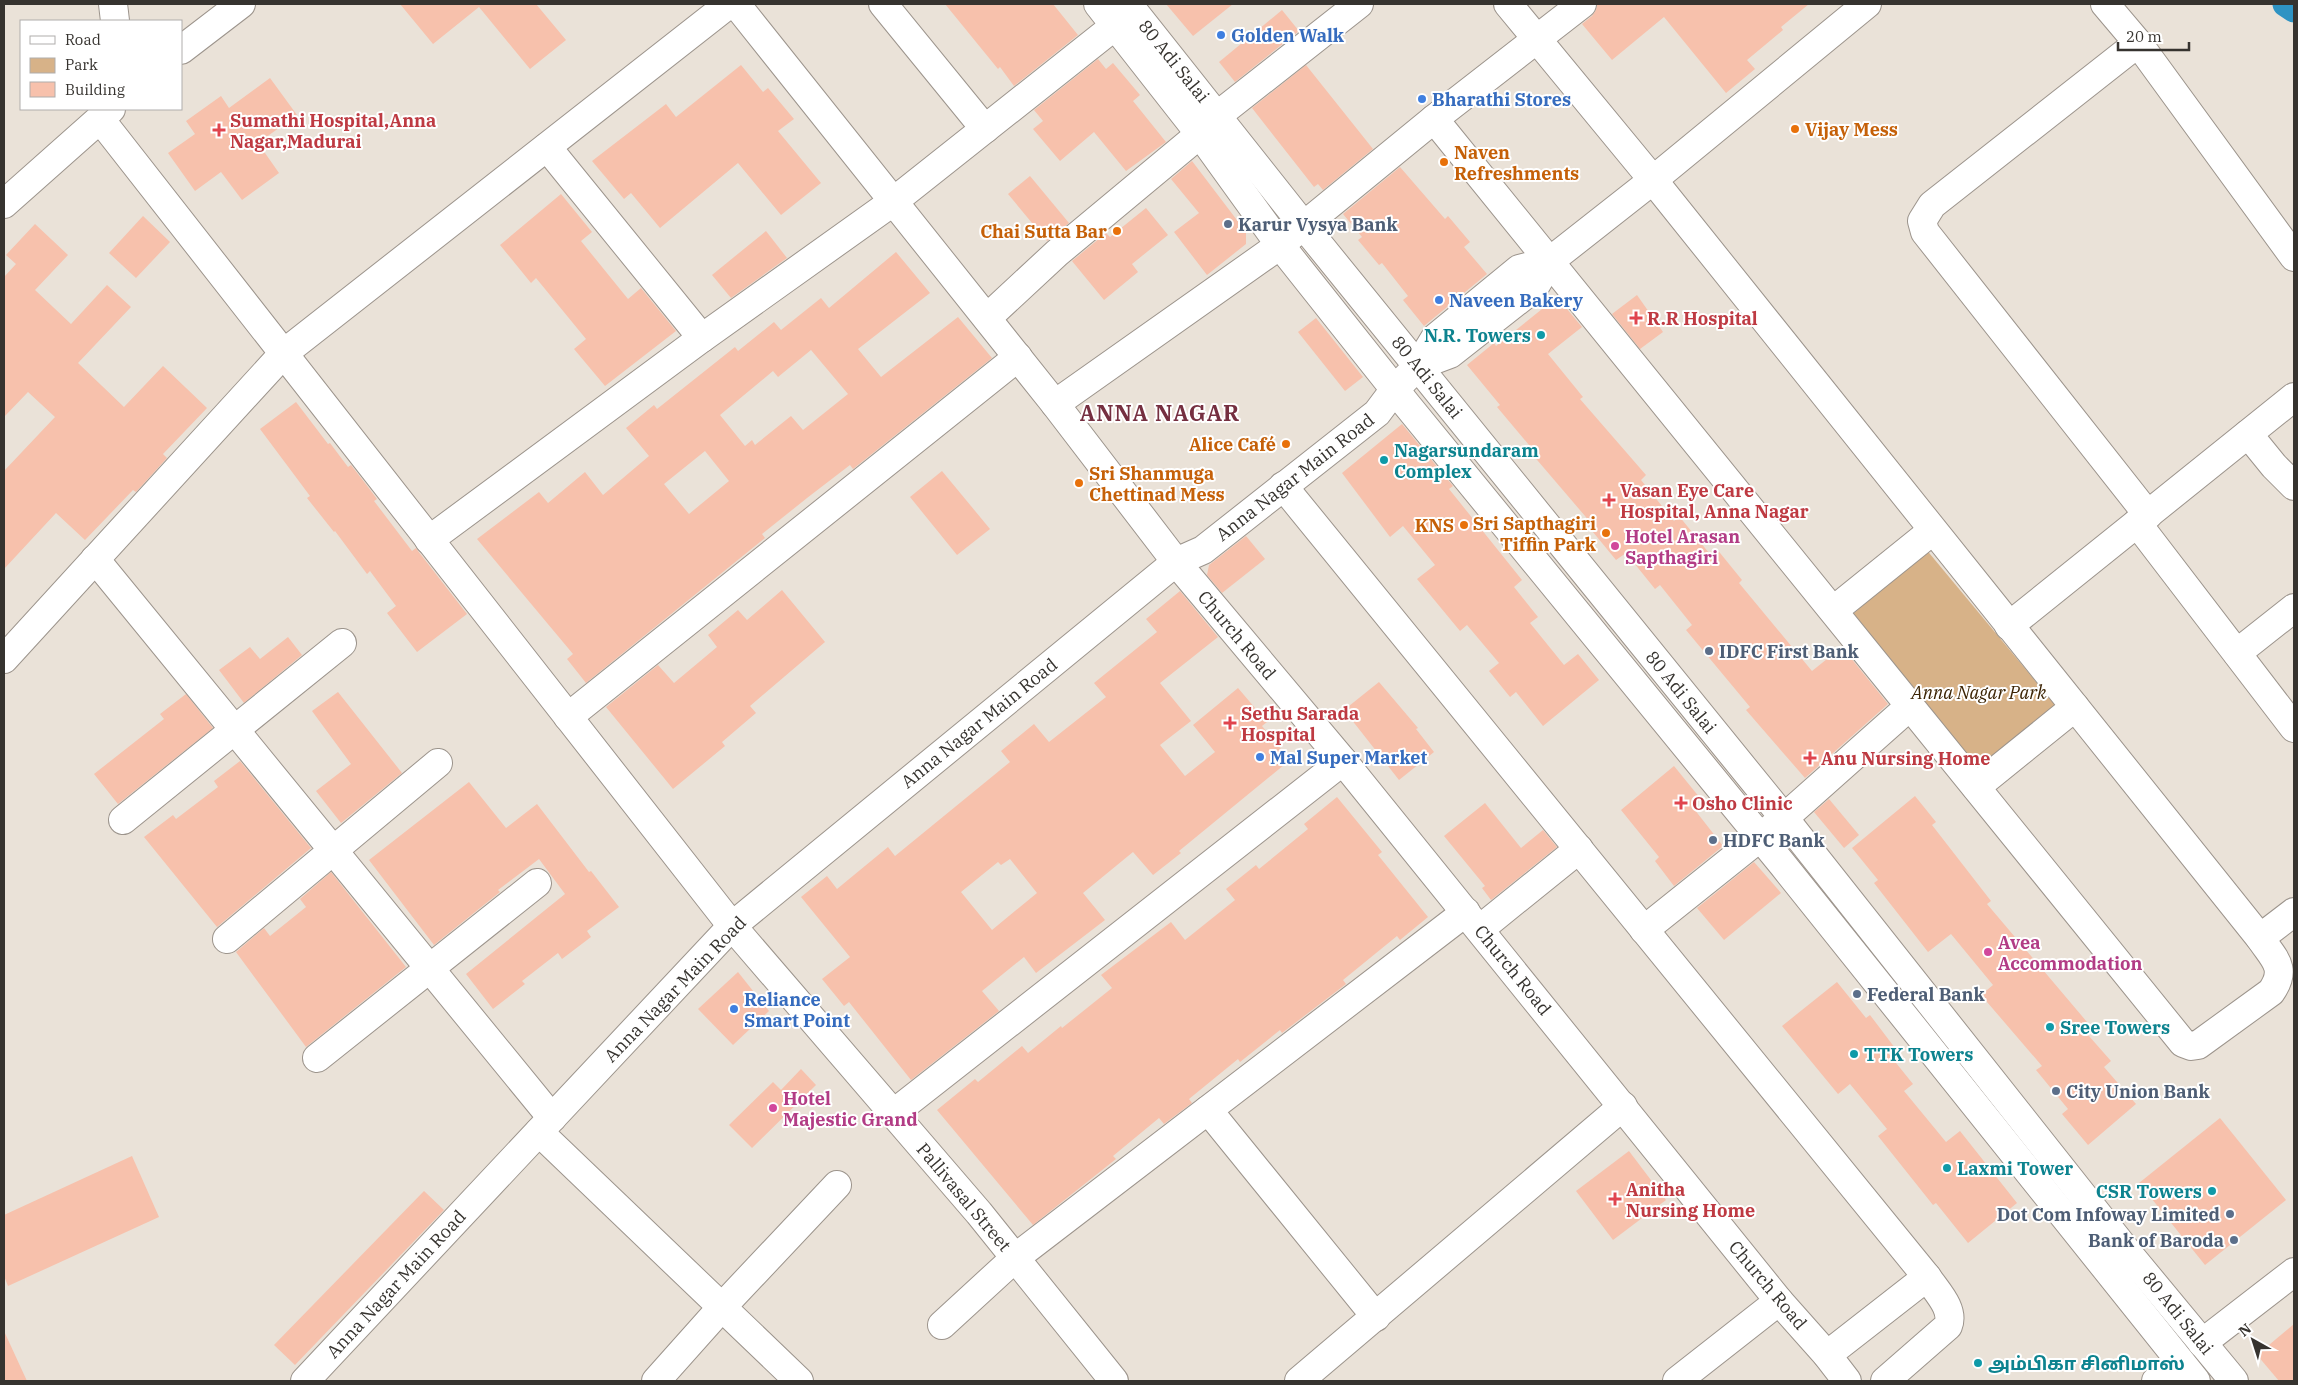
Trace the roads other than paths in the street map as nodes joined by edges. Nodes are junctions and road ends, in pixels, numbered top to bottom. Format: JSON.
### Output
{"nodes":[{"id":1,"x":113,"y":4,"type":"edge"},
{"id":2,"x":241,"y":4,"type":"edge"},
{"id":3,"x":729,"y":4,"type":"edge"},
{"id":4,"x":736,"y":4,"type":"edge"},
{"id":5,"x":883,"y":4,"type":"edge"},
{"id":6,"x":1098,"y":4,"type":"edge"},
{"id":7,"x":1359,"y":4,"type":"edge"},
{"id":8,"x":1508,"y":4,"type":"edge"},
{"id":9,"x":1582,"y":4,"type":"edge"},
{"id":10,"x":1867,"y":4,"type":"edge"},
{"id":11,"x":2105,"y":4,"type":"edge"},
{"id":12,"x":1122,"y":14,"type":"edge"},
{"id":13,"x":115,"y":20,"type":"edge"},
{"id":14,"x":1536,"y":40,"type":"junction"},
{"id":15,"x":2138,"y":43,"type":"junction"},
{"id":16,"x":182,"y":49,"type":"edge"},
{"id":17,"x":106,"y":114,"type":"edge"},
{"id":18,"x":1434,"y":119,"type":"junction"},
{"id":19,"x":1209,"y":124,"type":"junction"},
{"id":20,"x":984,"y":129,"type":"junction"},
{"id":21,"x":547,"y":147,"type":"junction"},
{"id":22,"x":1653,"y":180,"type":"junction"},
{"id":23,"x":894,"y":201,"type":"junction"},
{"id":24,"x":4,"y":204,"type":"edge"},
{"id":25,"x":1304,"y":226,"type":"junction"},
{"id":26,"x":1280,"y":245,"type":"junction"},
{"id":27,"x":2294,"y":257,"type":"edge"},
{"id":28,"x":1550,"y":261,"type":"junction"},
{"id":29,"x":987,"y":318,"type":"junction"},
{"id":30,"x":702,"y":338,"type":"junction"},
{"id":31,"x":284,"y":354,"type":"junction"},
{"id":32,"x":1018,"y":358,"type":"junction"},
{"id":33,"x":1418,"y":366,"type":"junction"},
{"id":34,"x":1395,"y":389,"type":"junction"},
{"id":35,"x":2294,"y":397,"type":"edge"},
{"id":36,"x":1055,"y":404,"type":"junction"},
{"id":37,"x":2248,"y":434,"type":"junction"},
{"id":38,"x":1283,"y":486,"type":"junction"},
{"id":39,"x":2294,"y":486,"type":"edge"},
{"id":40,"x":2142,"y":519,"type":"junction"},
{"id":41,"x":1932,"y":531,"type":"junction"},
{"id":42,"x":429,"y":540,"type":"junction"},
{"id":43,"x":95,"y":559,"type":"junction"},
{"id":44,"x":1176,"y":562,"type":"junction"},
{"id":45,"x":2294,"y":608,"type":"edge"},
{"id":46,"x":1834,"y":610,"type":"junction"},
{"id":47,"x":2009,"y":626,"type":"junction"},
{"id":48,"x":342,"y":644,"type":"dead end"},
{"id":49,"x":2237,"y":653,"type":"junction"},
{"id":50,"x":4,"y":659,"type":"edge"},
{"id":51,"x":1910,"y":706,"type":"junction"},
{"id":52,"x":2075,"y":707,"type":"junction"},
{"id":53,"x":568,"y":717,"type":"junction"},
{"id":54,"x":2294,"y":728,"type":"edge"},
{"id":55,"x":234,"y":730,"type":"junction"},
{"id":56,"x":1343,"y":760,"type":"junction"},
{"id":57,"x":438,"y":763,"type":"dead end"},
{"id":58,"x":1976,"y":788,"type":"junction"},
{"id":59,"x":1784,"y":818,"type":"junction"},
{"id":60,"x":123,"y":820,"type":"dead end"},
{"id":61,"x":1760,"y":837,"type":"junction"},
{"id":62,"x":1579,"y":849,"type":"junction"},
{"id":63,"x":333,"y":851,"type":"junction"},
{"id":64,"x":537,"y":883,"type":"dead end"},
{"id":65,"x":2294,"y":912,"type":"edge"},
{"id":66,"x":1473,"y":921,"type":"junction"},
{"id":67,"x":732,"y":926,"type":"junction"},
{"id":68,"x":1644,"y":930,"type":"junction"},
{"id":69,"x":2260,"y":938,"type":"junction"},
{"id":70,"x":227,"y":939,"type":"dead end"},
{"id":71,"x":430,"y":969,"type":"junction"},
{"id":72,"x":2287,"y":977,"type":"edge"},
{"id":73,"x":317,"y":1058,"type":"dead end"},
{"id":74,"x":1623,"y":1106,"type":"junction"},
{"id":75,"x":1208,"y":1110,"type":"junction"},
{"id":76,"x":894,"y":1113,"type":"junction"},
{"id":77,"x":545,"y":1125,"type":"junction"},
{"id":78,"x":837,"y":1185,"type":"dead end"},
{"id":79,"x":1015,"y":1258,"type":"junction"},
{"id":80,"x":2294,"y":1272,"type":"edge"},
{"id":81,"x":1927,"y":1277,"type":"junction"},
{"id":82,"x":1779,"y":1301,"type":"junction"},
{"id":83,"x":722,"y":1307,"type":"junction"},
{"id":84,"x":1376,"y":1317,"type":"junction"},
{"id":85,"x":942,"y":1325,"type":"dead end"},
{"id":86,"x":2202,"y":1342,"type":"junction"},
{"id":87,"x":1827,"y":1355,"type":"junction"},
{"id":88,"x":2187,"y":1371,"type":"edge"},
{"id":89,"x":305,"y":1381,"type":"edge"},
{"id":90,"x":656,"y":1381,"type":"edge"},
{"id":91,"x":800,"y":1381,"type":"edge"},
{"id":92,"x":1114,"y":1381,"type":"edge"},
{"id":93,"x":1299,"y":1381,"type":"edge"},
{"id":94,"x":1677,"y":1381,"type":"edge"},
{"id":95,"x":1847,"y":1381,"type":"edge"},
{"id":96,"x":1885,"y":1381,"type":"edge"},
{"id":97,"x":2156,"y":1381,"type":"edge"},
{"id":98,"x":2234,"y":1381,"type":"edge"}],
"edges":[{"from":1,"to":13,"type":"street"},
{"from":2,"to":16,"type":"street"},
{"from":3,"to":21,"type":"street"},
{"from":4,"to":23,"type":"street","name":"Church Road"},
{"from":5,"to":20,"type":"street"},
{"from":6,"to":12,"type":"street","name":"80 Adi Salai"},
{"from":7,"to":19,"type":"street"},
{"from":8,"to":14,"type":"street"},
{"from":9,"to":14,"type":"street"},
{"from":10,"to":22,"type":"street"},
{"from":11,"to":15,"type":"street"},
{"from":12,"to":19,"type":"street","name":"80 Adi Salai"},
{"from":12,"to":20,"type":"street"},
{"from":14,"to":18,"type":"street"},
{"from":14,"to":22,"type":"street"},
{"from":15,"to":27,"type":"street"},
{"from":15,"to":40,"type":"street"},
{"from":17,"to":24,"type":"street"},
{"from":17,"to":31,"type":"street","name":"Pallivasal Street"},
{"from":18,"to":25,"type":"street"},
{"from":18,"to":28,"type":"street"},
{"from":19,"to":25,"type":"street","name":"80 Adi Salai"},
{"from":19,"to":26,"type":"street","name":"80 Adi Salai"},
{"from":19,"to":29,"type":"street"},
{"from":20,"to":23,"type":"street"},
{"from":21,"to":30,"type":"street"},
{"from":21,"to":31,"type":"street"},
{"from":22,"to":28,"type":"street"},
{"from":22,"to":41,"type":"street"},
{"from":23,"to":29,"type":"street","name":"Church Road"},
{"from":23,"to":30,"type":"street"},
{"from":25,"to":26,"type":"street"},
{"from":25,"to":33,"type":"street","name":"80 Adi Salai"},
{"from":26,"to":34,"type":"street","name":"80 Adi Salai"},
{"from":26,"to":36,"type":"street"},
{"from":28,"to":33,"type":"street"},
{"from":28,"to":46,"type":"street"},
{"from":29,"to":32,"type":"street","name":"Church Road"},
{"from":30,"to":42,"type":"street"},
{"from":31,"to":42,"type":"street","name":"Pallivasal Street"},
{"from":31,"to":43,"type":"street"},
{"from":32,"to":36,"type":"street","name":"Church Road"},
{"from":32,"to":53,"type":"street"},
{"from":33,"to":34,"type":"street"},
{"from":33,"to":59,"type":"street","name":"80 Adi Salai"},
{"from":34,"to":38,"type":"street","name":"Anna Nagar Main Road"},
{"from":34,"to":44,"type":"street","name":"Anna Nagar Main Road"},
{"from":34,"to":61,"type":"street","name":"80 Adi Salai"},
{"from":35,"to":37,"type":"street"},
{"from":36,"to":44,"type":"street","name":"Church Road"},
{"from":37,"to":39,"type":"street"},
{"from":37,"to":40,"type":"street"},
{"from":38,"to":44,"type":"street","name":"Anna Nagar Main Road"},
{"from":38,"to":62,"type":"street"},
{"from":40,"to":47,"type":"street"},
{"from":40,"to":49,"type":"street"},
{"from":41,"to":46,"type":"street"},
{"from":41,"to":47,"type":"street"},
{"from":42,"to":53,"type":"street","name":"Pallivasal Street"},
{"from":43,"to":50,"type":"street"},
{"from":43,"to":55,"type":"street"},
{"from":44,"to":56,"type":"street","name":"Church Road"},
{"from":44,"to":67,"type":"street","name":"Anna Nagar Main Road"},
{"from":45,"to":49,"type":"street"},
{"from":46,"to":51,"type":"street"},
{"from":47,"to":52,"type":"street"},
{"from":48,"to":55,"type":"street"},
{"from":49,"to":54,"type":"street"},
{"from":51,"to":58,"type":"street"},
{"from":51,"to":59,"type":"street"},
{"from":52,"to":58,"type":"street"},
{"from":52,"to":69,"type":"street"},
{"from":53,"to":67,"type":"street","name":"Pallivasal Street"},
{"from":55,"to":60,"type":"street"},
{"from":55,"to":63,"type":"street"},
{"from":56,"to":66,"type":"street","name":"Church Road"},
{"from":56,"to":76,"type":"street"},
{"from":57,"to":63,"type":"street"},
{"from":58,"to":72,"type":"street"},
{"from":59,"to":61,"type":"street"},
{"from":59,"to":86,"type":"street","name":"80 Adi Salai"},
{"from":61,"to":68,"type":"street"},
{"from":61,"to":88,"type":"street","name":"80 Adi Salai"},
{"from":62,"to":66,"type":"street"},
{"from":62,"to":68,"type":"street"},
{"from":63,"to":70,"type":"street"},
{"from":63,"to":71,"type":"street"},
{"from":64,"to":71,"type":"street"},
{"from":65,"to":69,"type":"street"},
{"from":66,"to":74,"type":"street","name":"Church Road"},
{"from":66,"to":75,"type":"street"},
{"from":67,"to":76,"type":"street","name":"Pallivasal Street"},
{"from":67,"to":77,"type":"street","name":"Anna Nagar Main Road"},
{"from":68,"to":81,"type":"street"},
{"from":69,"to":72,"type":"street"},
{"from":71,"to":73,"type":"street"},
{"from":71,"to":77,"type":"street"},
{"from":74,"to":82,"type":"street","name":"Church Road"},
{"from":74,"to":84,"type":"street"},
{"from":75,"to":79,"type":"street"},
{"from":75,"to":84,"type":"street"},
{"from":76,"to":79,"type":"street","name":"Pallivasal Street"},
{"from":77,"to":83,"type":"street"},
{"from":77,"to":89,"type":"street","name":"Anna Nagar Main Road"},
{"from":78,"to":83,"type":"street"},
{"from":79,"to":85,"type":"street"},
{"from":79,"to":92,"type":"street","name":"Pallivasal Street"},
{"from":80,"to":86,"type":"street"},
{"from":81,"to":87,"type":"street"},
{"from":81,"to":96,"type":"street"},
{"from":82,"to":87,"type":"street","name":"Church Road"},
{"from":82,"to":94,"type":"street"},
{"from":83,"to":90,"type":"street"},
{"from":83,"to":91,"type":"street"},
{"from":84,"to":93,"type":"street"},
{"from":86,"to":88,"type":"street"},
{"from":86,"to":98,"type":"street","name":"80 Adi Salai"},
{"from":87,"to":95,"type":"street","name":"Church Road"},
{"from":88,"to":97,"type":"street"}]}
